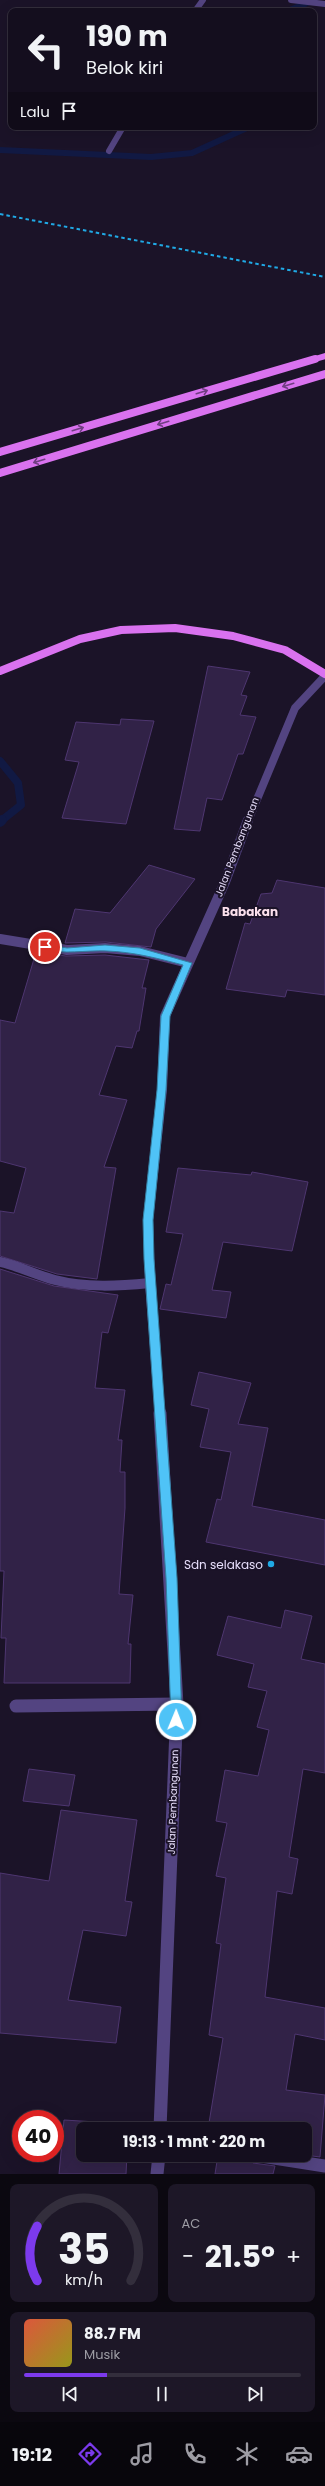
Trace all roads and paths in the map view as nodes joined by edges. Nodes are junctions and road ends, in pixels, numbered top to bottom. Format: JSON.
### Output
{"nodes":[{"id":1,"x":291,"y":0,"type":"edge"},
{"id":2,"x":325,"y":4,"type":"edge"},
{"id":3,"x":121,"y":130,"type":"edge"},
{"id":4,"x":109,"y":151,"type":"dead end"},
{"id":5,"x":325,"y":356,"type":"edge"},
{"id":6,"x":325,"y":374,"type":"edge"},
{"id":7,"x":0,"y":452,"type":"edge"},
{"id":8,"x":0,"y":473,"type":"edge"},
{"id":9,"x":0,"y":671,"type":"edge"},
{"id":10,"x":325,"y":675,"type":"edge"},
{"id":11,"x":0,"y":939,"type":"edge"},
{"id":12,"x":188,"y":963,"type":"junction"},
{"id":13,"x":0,"y":1262,"type":"edge"},
{"id":14,"x":150,"y":1283,"type":"junction"},
{"id":15,"x":177,"y":1704,"type":"junction"},
{"id":16,"x":16,"y":1706,"type":"dead end"},
{"id":17,"x":160,"y":2122,"type":"edge"},
{"id":18,"x":158,"y":2162,"type":"edge"},
{"id":19,"x":299,"y":2162,"type":"edge"},
{"id":20,"x":325,"y":2166,"type":"edge"},
{"id":21,"x":157,"y":2174,"type":"edge"}],
"edges":[{"from":1,"to":2,"type":"street"},
{"from":3,"to":4,"type":"street"},
{"from":7,"to":5,"type":"main road","one_way":true},
{"from":6,"to":8,"type":"main road","one_way":true},
{"from":9,"to":10,"type":"main road"},
{"from":10,"to":12,"type":"street","name":"Jalan Pembangunan"},
{"from":11,"to":12,"type":"street"},
{"from":12,"to":14,"type":"street","name":"Jalan Pembangunan"},
{"from":13,"to":14,"type":"street"},
{"from":14,"to":15,"type":"street","name":"Jalan Pembangunan"},
{"from":15,"to":16,"type":"street"},
{"from":15,"to":17,"type":"street","name":"Jalan Pembangunan"},
{"from":18,"to":21,"type":"street"},
{"from":19,"to":20,"type":"street"}]}
